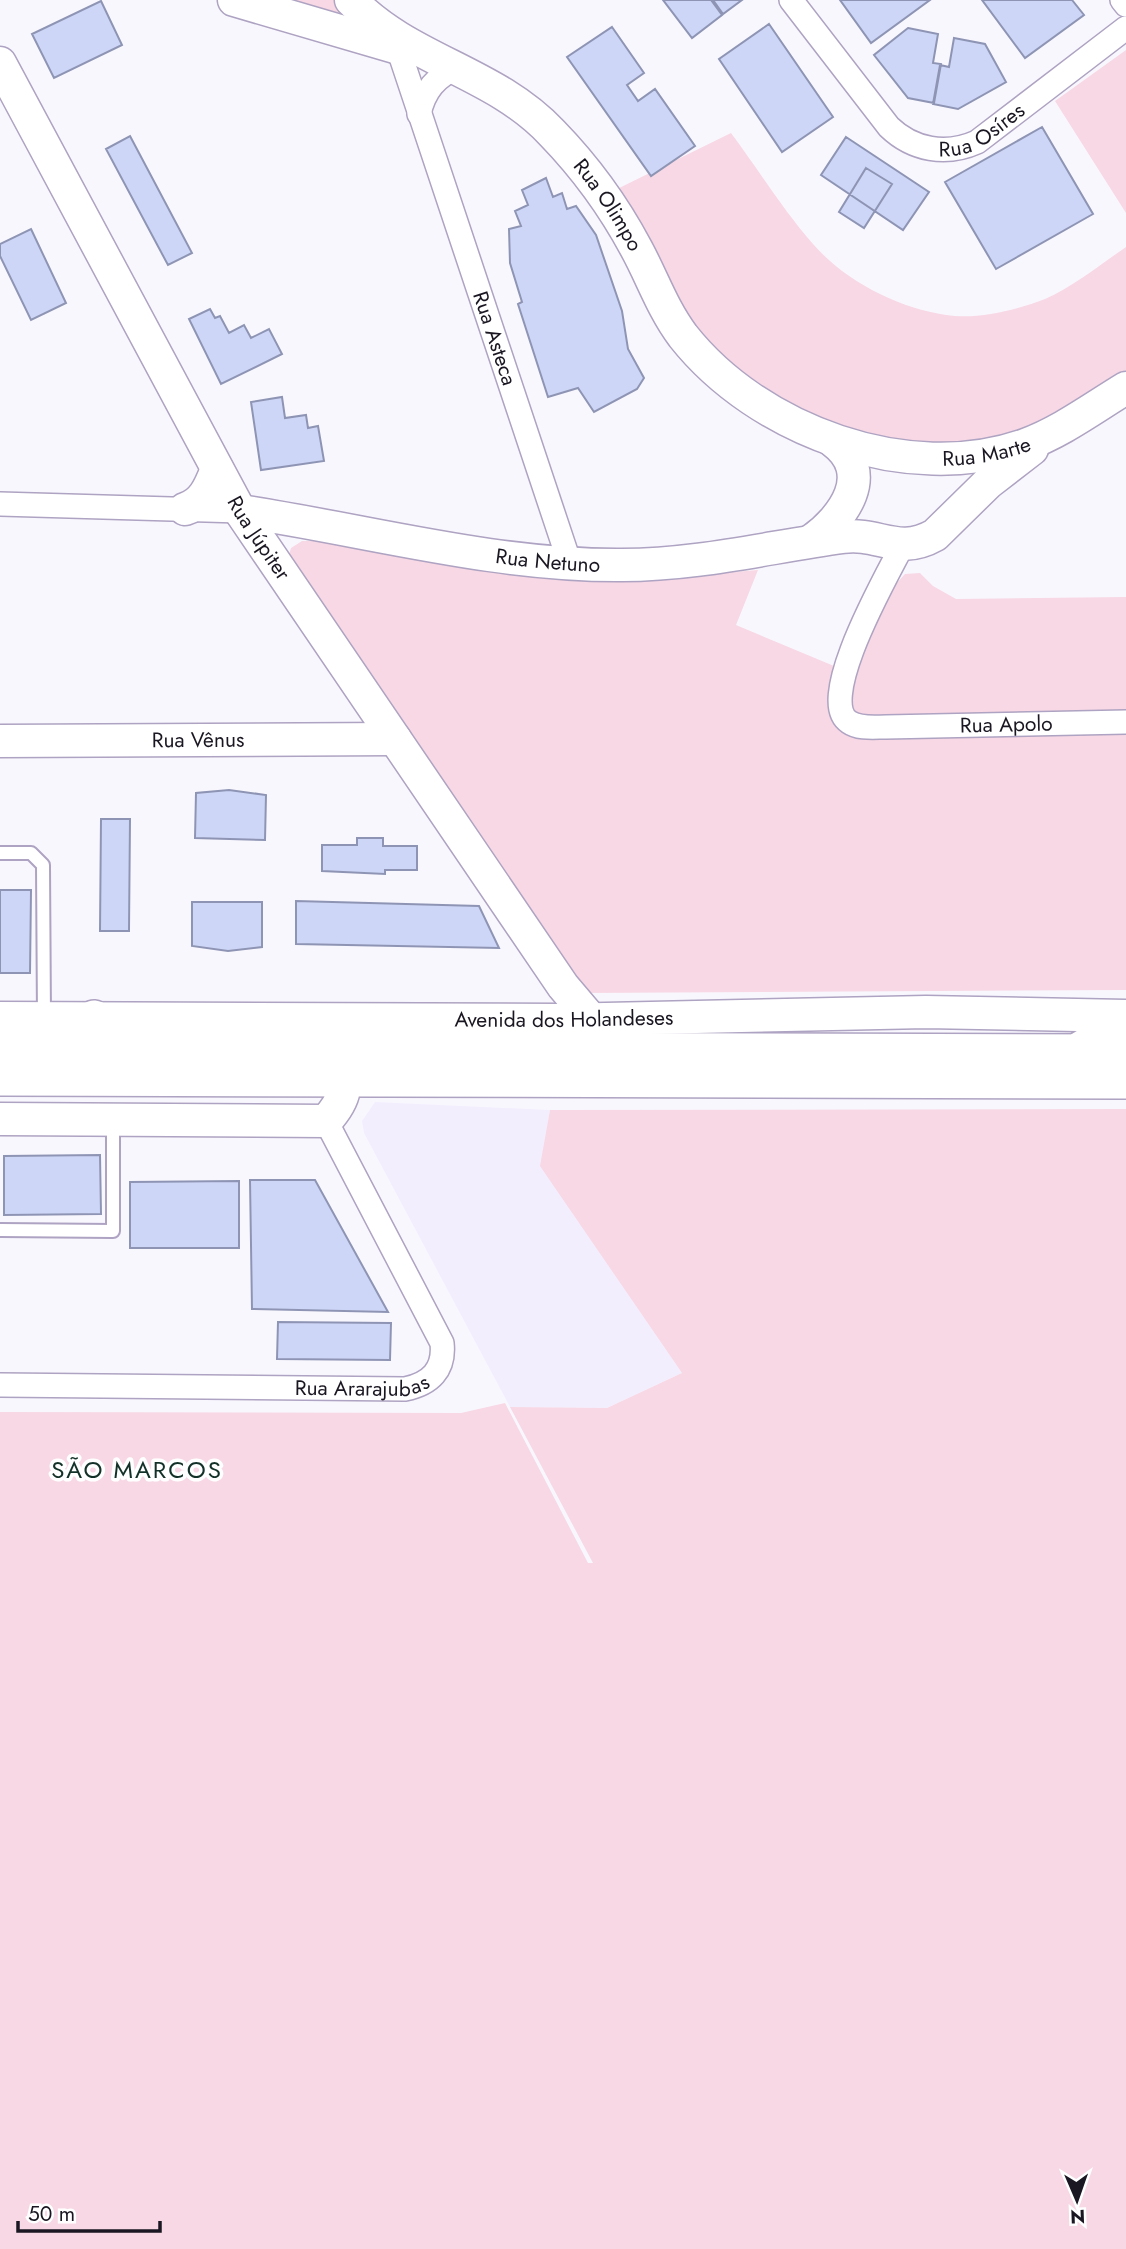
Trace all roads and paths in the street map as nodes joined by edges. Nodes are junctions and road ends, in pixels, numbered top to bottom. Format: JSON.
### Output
{"nodes":[{"id":1,"x":234,"y":0,"type":"edge"},
{"id":2,"x":351,"y":0,"type":"edge"},
{"id":3,"x":792,"y":0,"type":"edge"},
{"id":4,"x":1122,"y":0,"type":"edge"},
{"id":5,"x":1126,"y":5,"type":"edge"},
{"id":6,"x":1126,"y":28,"type":"edge"},
{"id":7,"x":412,"y":51,"type":"junction"},
{"id":8,"x":0,"y":63,"type":"edge"},
{"id":9,"x":458,"y":67,"type":"junction"},
{"id":10,"x":419,"y":114,"type":"junction"},
{"id":11,"x":1126,"y":388,"type":"edge"},
{"id":12,"x":1055,"y":431,"type":"junction"},
{"id":13,"x":833,"y":441,"type":"junction"},
{"id":14,"x":217,"y":469,"type":"junction"},
{"id":15,"x":852,"y":488,"type":"junction"},
{"id":16,"x":0,"y":504,"type":"edge"},
{"id":17,"x":185,"y":509,"type":"junction"},
{"id":18,"x":240,"y":511,"type":"junction"},
{"id":19,"x":313,"y":523,"type":"junction"},
{"id":20,"x":810,"y":542,"type":"junction"},
{"id":21,"x":888,"y":543,"type":"junction"},
{"id":22,"x":570,"y":564,"type":"junction"},
{"id":23,"x":279,"y":569,"type":"junction"},
{"id":24,"x":1126,"y":722,"type":"edge"},
{"id":25,"x":395,"y":739,"type":"junction"},
{"id":26,"x":0,"y":741,"type":"edge"},
{"id":27,"x":0,"y":853,"type":"edge"},
{"id":28,"x":563,"y":986,"type":"junction"},
{"id":29,"x":1126,"y":1016,"type":"edge"},
{"id":30,"x":0,"y":1018,"type":"edge"},
{"id":31,"x":44,"y":1018,"type":"junction"},
{"id":32,"x":94,"y":1019,"type":"junction"},
{"id":33,"x":591,"y":1019,"type":"junction"},
{"id":34,"x":1126,"y":1023,"type":"edge"},
{"id":35,"x":0,"y":1050,"type":"edge"},
{"id":36,"x":558,"y":1050,"type":"junction"},
{"id":37,"x":155,"y":1051,"type":"junction"},
{"id":38,"x":1076,"y":1053,"type":"junction"},
{"id":39,"x":1126,"y":1053,"type":"edge"},
{"id":40,"x":340,"y":1065,"type":"junction"},
{"id":41,"x":0,"y":1077,"type":"edge"},
{"id":42,"x":1126,"y":1080,"type":"edge"},
{"id":43,"x":0,"y":1119,"type":"edge"},
{"id":44,"x":113,"y":1120,"type":"junction"},
{"id":45,"x":326,"y":1121,"type":"junction"},
{"id":46,"x":0,"y":1230,"type":"edge"},
{"id":47,"x":0,"y":1385,"type":"edge"}],
"edges":[{"from":1,"to":7,"type":"street"},
{"from":2,"to":7,"type":"street","name":"Rua Olimpo"},
{"from":3,"to":6,"type":"street","name":"Rua Osíres"},
{"from":4,"to":5,"type":"street"},
{"from":7,"to":9,"type":"street","name":"Rua Olimpo"},
{"from":7,"to":10,"type":"street","name":"Rua Asteca"},
{"from":8,"to":14,"type":"street","name":"Rua Júpiter"},
{"from":9,"to":10,"type":"street"},
{"from":9,"to":13,"type":"street","name":"Rua Olimpo"},
{"from":10,"to":22,"type":"street","name":"Rua Asteca"},
{"from":11,"to":12,"type":"street","name":"Rua Marte"},
{"from":12,"to":13,"type":"street","name":"Rua Marte"},
{"from":12,"to":21,"type":"street","name":"Rua Netuno"},
{"from":13,"to":15,"type":"street"},
{"from":14,"to":17,"type":"street"},
{"from":14,"to":18,"type":"street","name":"Rua Júpiter"},
{"from":15,"to":20,"type":"street"},
{"from":15,"to":21,"type":"street"},
{"from":16,"to":17,"type":"street","name":"Rua Netuno"},
{"from":17,"to":18,"type":"street","name":"Rua Netuno"},
{"from":18,"to":19,"type":"street","name":"Rua Netuno"},
{"from":18,"to":23,"type":"street","name":"Rua Júpiter"},
{"from":19,"to":22,"type":"street","name":"Rua Netuno"},
{"from":19,"to":23,"type":"street"},
{"from":20,"to":21,"type":"street","name":"Rua Netuno"},
{"from":20,"to":22,"type":"street","name":"Rua Netuno"},
{"from":21,"to":24,"type":"street","name":"Rua Apolo"},
{"from":23,"to":25,"type":"street","name":"Rua Júpiter"},
{"from":25,"to":26,"type":"street","name":"Rua Vênus"},
{"from":25,"to":28,"type":"street","name":"Rua Júpiter"},
{"from":27,"to":31,"type":"lane"},
{"from":28,"to":33,"type":"street","name":"Rua Júpiter"},
{"from":28,"to":36,"type":"street"},
{"from":29,"to":33,"type":"street","name":"Avenida dos Holandeses"},
{"from":30,"to":31,"type":"street","name":"Avenida dos Holandeses"},
{"from":31,"to":32,"type":"street","name":"Avenida dos Holandeses"},
{"from":32,"to":36,"type":"street","name":"Avenida dos Holandeses"},
{"from":32,"to":37,"type":"main road"},
{"from":33,"to":36,"type":"street","name":"Avenida dos Holandeses"},
{"from":34,"to":38,"type":"main road"},
{"from":35,"to":37,"type":"main road","name":"Avenida dos Holandeses"},
{"from":36,"to":38,"type":"main road","name":"Avenida dos Holandeses"},
{"from":36,"to":40,"type":"main road","name":"Avenida dos Holandeses"},
{"from":36,"to":42,"type":"main road","name":"Avenida dos Holandeses"},
{"from":37,"to":40,"type":"main road","name":"Avenida dos Holandeses"},
{"from":38,"to":39,"type":"main road","name":"Avenida dos Holandeses"},
{"from":40,"to":41,"type":"main road","name":"Avenida dos Holandeses"},
{"from":40,"to":45,"type":"street"},
{"from":43,"to":44,"type":"street"},
{"from":44,"to":45,"type":"street"},
{"from":44,"to":46,"type":"lane"},
{"from":45,"to":47,"type":"street","name":"Rua Ararajubas"}]}
